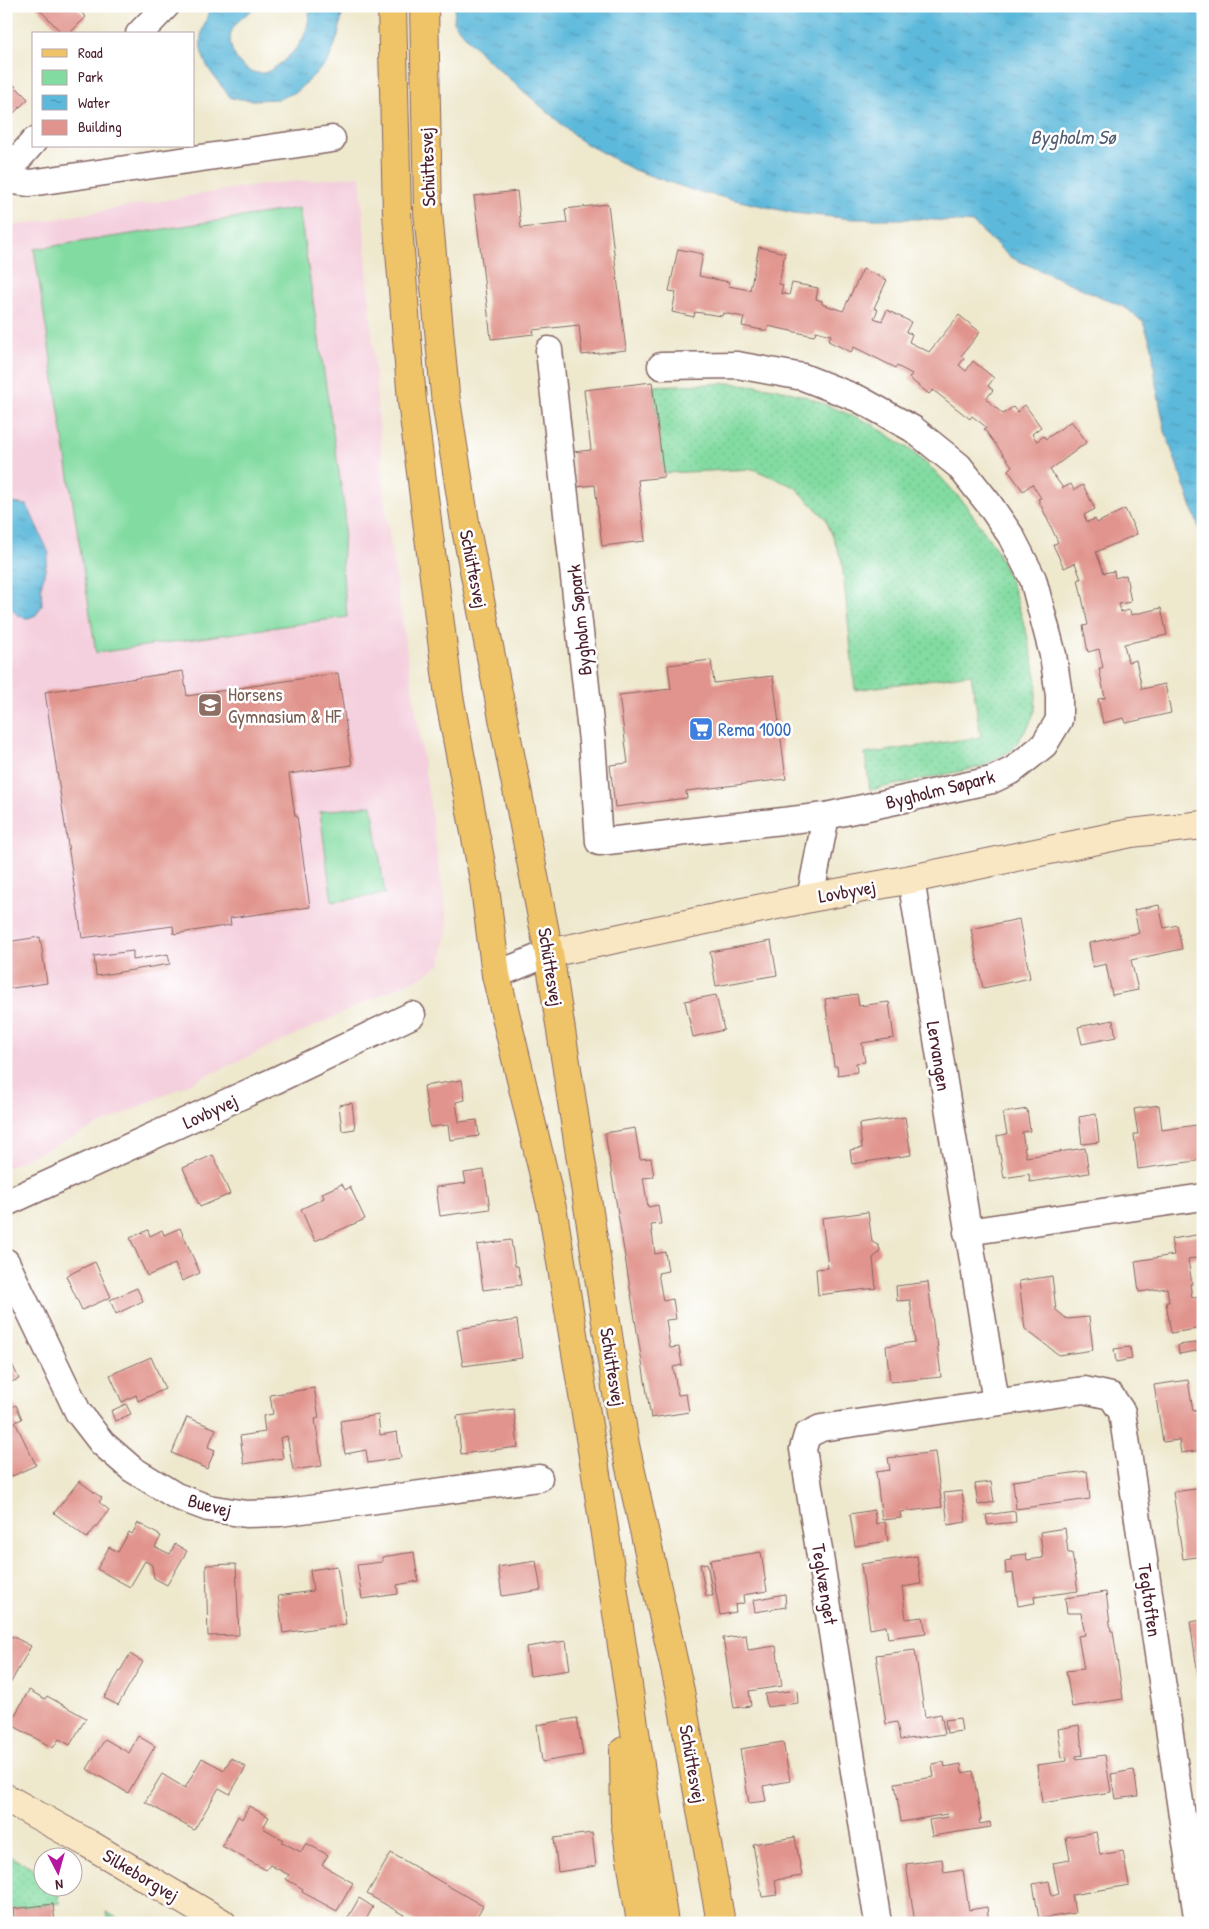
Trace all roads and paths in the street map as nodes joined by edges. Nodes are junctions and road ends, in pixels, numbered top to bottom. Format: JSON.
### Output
{"nodes":[{"id":1,"x":166,"y":6,"type":"edge"},
{"id":2,"x":392,"y":6,"type":"edge"},
{"id":3,"x":424,"y":6,"type":"edge"},
{"id":4,"x":141,"y":32,"type":"edge"},
{"id":5,"x":332,"y":140,"type":"dead end"},
{"id":6,"x":32,"y":143,"type":"edge"},
{"id":7,"x":6,"y":173,"type":"edge"},
{"id":8,"x":6,"y":180,"type":"edge"},
{"id":9,"x":549,"y":350,"type":"dead end"},
{"id":10,"x":662,"y":366,"type":"dead end"},
{"id":11,"x":826,"y":816,"type":"junction"},
{"id":12,"x":1203,"y":825,"type":"edge"},
{"id":13,"x":911,"y":879,"type":"junction"},
{"id":14,"x":810,"y":898,"type":"junction"},
{"id":15,"x":549,"y":953,"type":"junction"},
{"id":16,"x":496,"y":975,"type":"junction"},
{"id":17,"x":412,"y":1015,"type":"dead end"},
{"id":18,"x":1203,"y":1197,"type":"edge"},
{"id":19,"x":6,"y":1203,"type":"edge"},
{"id":20,"x":967,"y":1232,"type":"junction"},
{"id":21,"x":6,"y":1262,"type":"edge"},
{"id":22,"x":996,"y":1402,"type":"junction"},
{"id":23,"x":539,"y":1478,"type":"dead end"},
{"id":24,"x":621,"y":1640,"type":"junction"},
{"id":25,"x":6,"y":1798,"type":"edge"},
{"id":26,"x":222,"y":1923,"type":"edge"},
{"id":27,"x":641,"y":1923,"type":"edge"},
{"id":28,"x":664,"y":1923,"type":"edge"},
{"id":29,"x":721,"y":1923,"type":"edge"},
{"id":30,"x":878,"y":1923,"type":"edge"},
{"id":31,"x":1198,"y":1923,"type":"edge"}],
"edges":[{"from":1,"to":4,"type":"street"},
{"from":2,"to":16,"type":"main road","name":"Schüttesvej"},
{"from":3,"to":15,"type":"main road","name":"Schüttesvej"},
{"from":5,"to":8,"type":"street"},
{"from":6,"to":7,"type":"street"},
{"from":9,"to":11,"type":"street","name":"Bygholm Søpark"},
{"from":10,"to":11,"type":"street","name":"Bygholm Søpark"},
{"from":11,"to":14,"type":"street"},
{"from":12,"to":13,"type":"street","name":"Lovbyvej"},
{"from":13,"to":14,"type":"street","name":"Lovbyvej"},
{"from":13,"to":20,"type":"street","name":"Lervangen"},
{"from":14,"to":15,"type":"street","name":"Lovbyvej"},
{"from":15,"to":16,"type":"street","name":"Lovbyvej"},
{"from":15,"to":29,"type":"main road","name":"Schüttesvej"},
{"from":16,"to":24,"type":"main road","name":"Schüttesvej"},
{"from":17,"to":19,"type":"street","name":"Lovbyvej"},
{"from":18,"to":20,"type":"street"},
{"from":20,"to":22,"type":"street","name":"Lervangen"},
{"from":21,"to":23,"type":"street","name":"Buevej"},
{"from":22,"to":30,"type":"street","name":"Teglvænget"},
{"from":22,"to":31,"type":"street","name":"Tegltoften"},
{"from":24,"to":27,"type":"main road","name":"Schüttesvej"},
{"from":24,"to":28,"type":"main road","name":"Schüttesvej"},
{"from":25,"to":26,"type":"street","name":"Silkeborgvej"}]}
